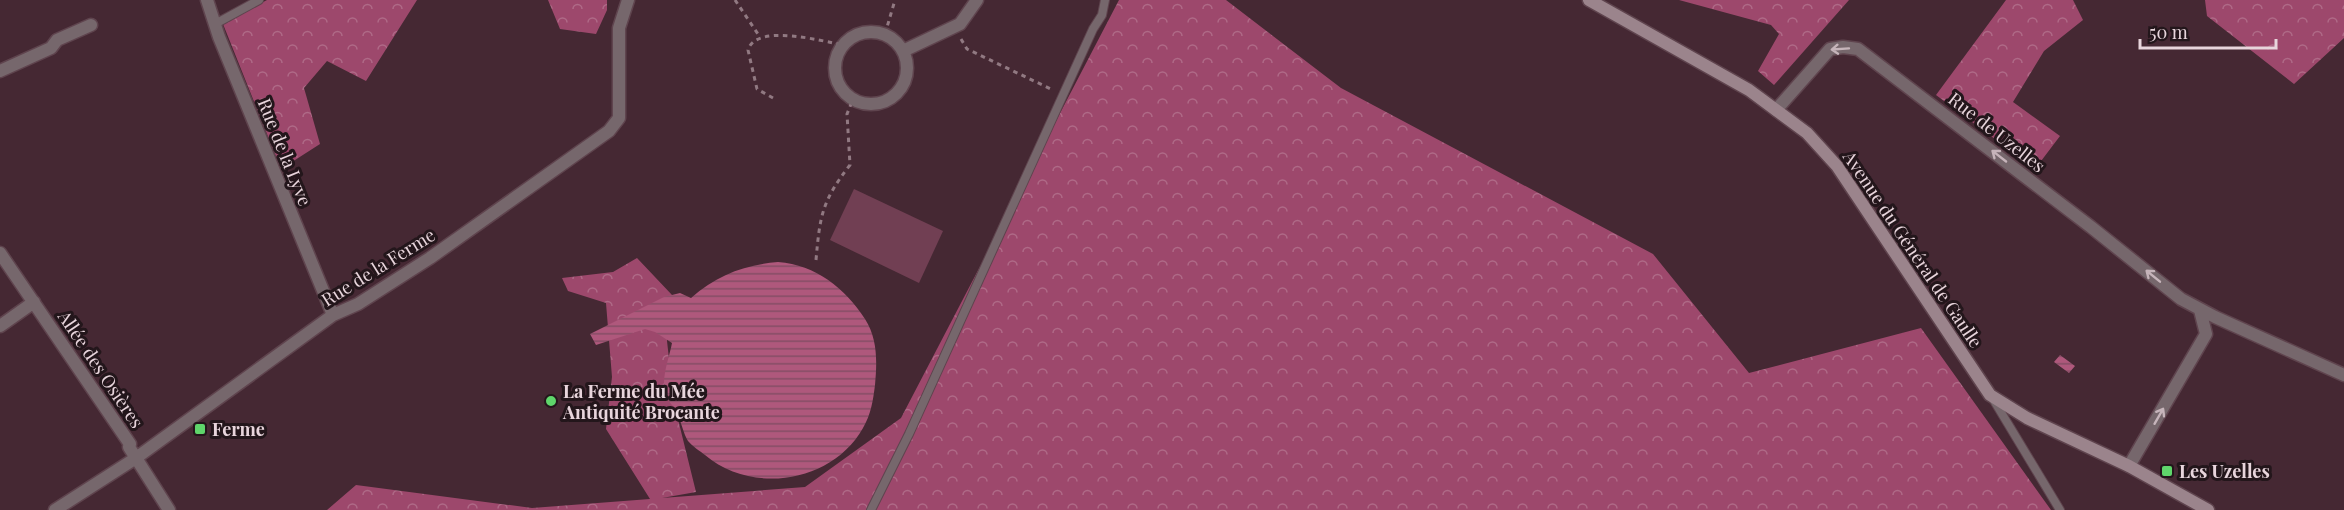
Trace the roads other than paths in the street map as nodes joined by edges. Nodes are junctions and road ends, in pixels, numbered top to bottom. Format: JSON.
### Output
{"nodes":[{"id":1,"x":207,"y":0,"type":"edge"},
{"id":2,"x":259,"y":0,"type":"edge"},
{"id":3,"x":628,"y":0,"type":"edge"},
{"id":4,"x":977,"y":0,"type":"edge"},
{"id":5,"x":1105,"y":0,"type":"edge"},
{"id":6,"x":1589,"y":0,"type":"edge"},
{"id":7,"x":215,"y":24,"type":"junction"},
{"id":8,"x":91,"y":25,"type":"dead end"},
{"id":9,"x":903,"y":51,"type":"junction"},
{"id":10,"x":0,"y":71,"type":"edge"},
{"id":11,"x":1776,"y":110,"type":"junction"},
{"id":12,"x":0,"y":253,"type":"edge"},
{"id":13,"x":34,"y":302,"type":"junction"},
{"id":14,"x":2200,"y":310,"type":"junction"},
{"id":15,"x":333,"y":315,"type":"junction"},
{"id":16,"x":0,"y":326,"type":"edge"},
{"id":17,"x":2344,"y":375,"type":"edge"},
{"id":18,"x":1990,"y":395,"type":"junction"},
{"id":19,"x":136,"y":458,"type":"junction"},
{"id":20,"x":2129,"y":466,"type":"junction"},
{"id":21,"x":56,"y":510,"type":"edge"},
{"id":22,"x":169,"y":510,"type":"edge"},
{"id":23,"x":872,"y":510,"type":"edge"},
{"id":24,"x":2060,"y":510,"type":"edge"},
{"id":25,"x":2208,"y":510,"type":"edge"}],
"edges":[{"from":1,"to":7,"type":"street","name":"Rue de la Lyve"},
{"from":2,"to":7,"type":"lane"},
{"from":3,"to":15,"type":"street","name":"Rue de la Ferme"},
{"from":4,"to":9,"type":"street"},
{"from":5,"to":23,"type":"lane"},
{"from":6,"to":11,"type":"street","name":"Avenue du Général de Gaulle"},
{"from":7,"to":15,"type":"street","name":"Rue de la Lyve"},
{"from":8,"to":10,"type":"street"},
{"from":9,"to":9,"type":"street"},
{"from":14,"to":11,"type":"street","name":"Rue de Uzelles","one_way":true},
{"from":11,"to":18,"type":"street","name":"Avenue du Général de Gaulle"},
{"from":12,"to":13,"type":"street","name":"Allée des Osières"},
{"from":13,"to":16,"type":"street","name":"Allée des Osières"},
{"from":13,"to":19,"type":"street","name":"Allée des Osières"},
{"from":14,"to":17,"type":"street","name":"Rue de Uzelles"},
{"from":20,"to":14,"type":"street","one_way":true},
{"from":15,"to":19,"type":"street","name":"Rue de la Ferme"},
{"from":18,"to":20,"type":"street","name":"Avenue du Général de Gaulle"},
{"from":18,"to":24,"type":"lane"},
{"from":19,"to":21,"type":"street","name":"Rue de la Ferme"},
{"from":19,"to":22,"type":"street","name":"Allée des Osières"},
{"from":20,"to":25,"type":"street","name":"Avenue du Général de Gaulle"}]}
